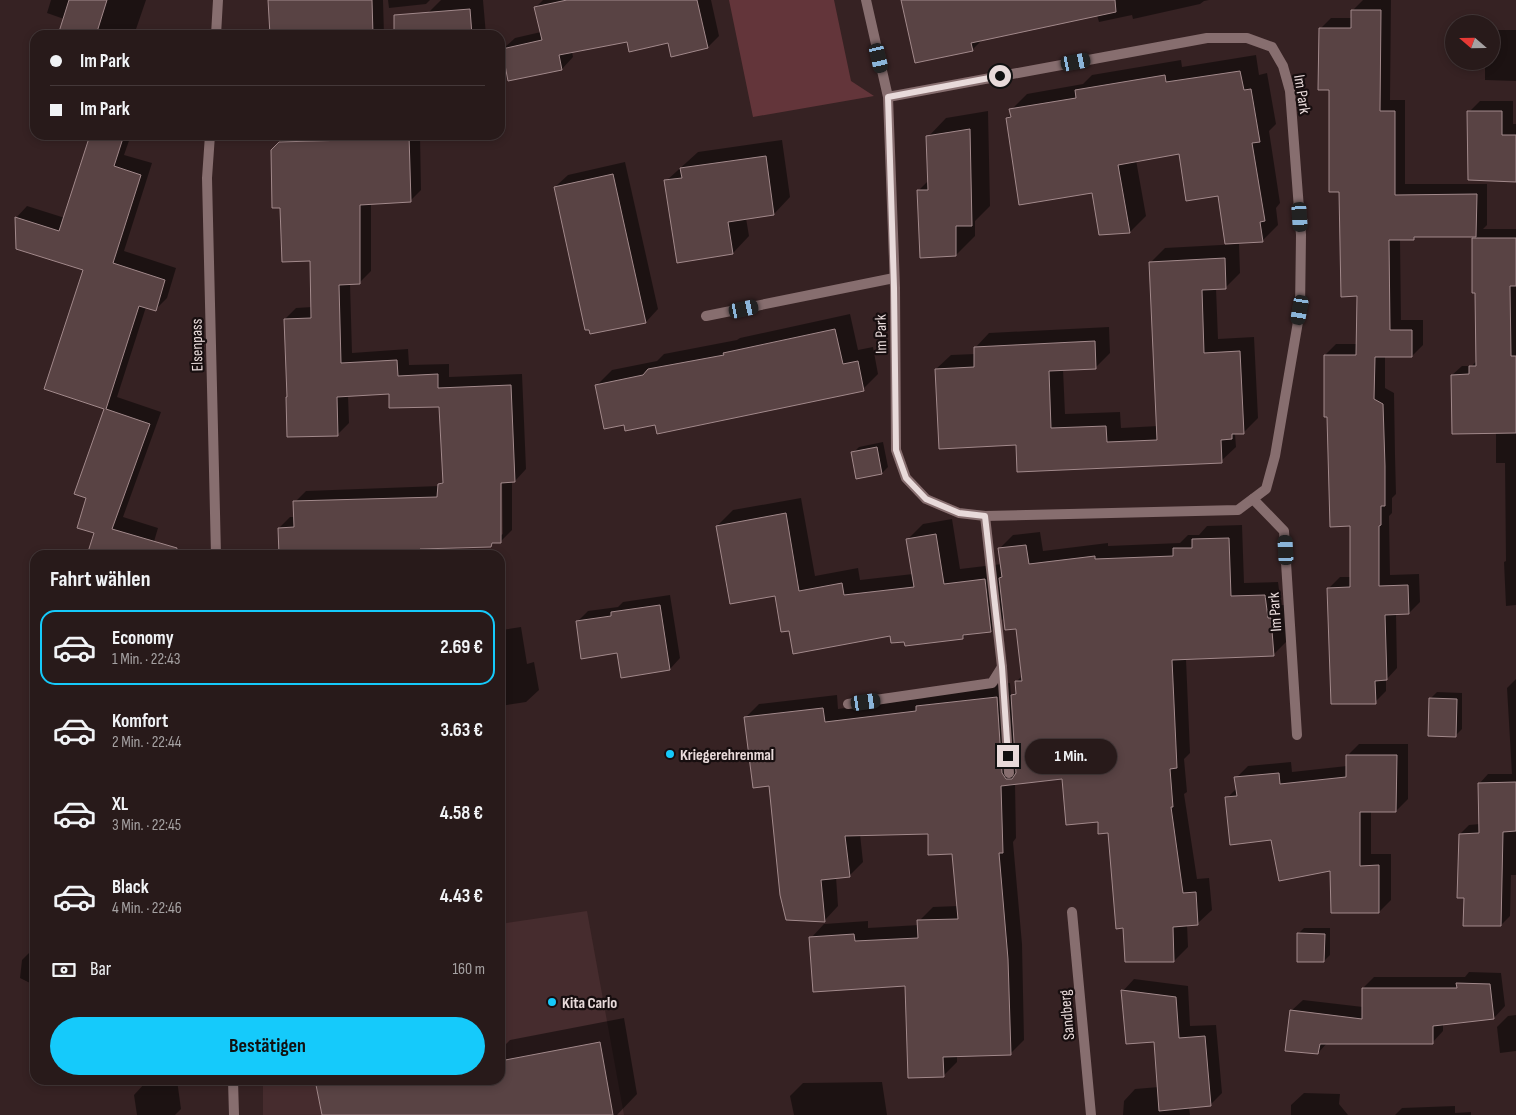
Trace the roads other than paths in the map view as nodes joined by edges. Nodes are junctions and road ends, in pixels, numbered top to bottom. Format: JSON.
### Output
{"nodes":[{"id":1,"x":218,"y":0,"type":"edge"},
{"id":2,"x":866,"y":0,"type":"edge"},
{"id":3,"x":216,"y":30,"type":"edge"},
{"id":4,"x":888,"y":97,"type":"junction"},
{"id":5,"x":210,"y":140,"type":"edge"},
{"id":6,"x":894,"y":278,"type":"junction"},
{"id":7,"x":706,"y":316,"type":"dead end"},
{"id":8,"x":1253,"y":499,"type":"junction"},
{"id":9,"x":985,"y":516,"type":"junction"},
{"id":10,"x":216,"y":550,"type":"edge"},
{"id":11,"x":1002,"y":667,"type":"junction"},
{"id":12,"x":848,"y":704,"type":"dead end"},
{"id":13,"x":1297,"y":735,"type":"dead end"},
{"id":14,"x":1009,"y":773,"type":"dead end"},
{"id":15,"x":1072,"y":912,"type":"dead end"},
{"id":16,"x":233,"y":1085,"type":"edge"},
{"id":17,"x":234,"y":1115,"type":"edge"},
{"id":18,"x":1091,"y":1115,"type":"edge"}],
"edges":[{"from":1,"to":3,"type":"street"},
{"from":2,"to":4,"type":"street","name":"Im Park"},
{"from":4,"to":6,"type":"street","name":"Im Park"},
{"from":4,"to":8,"type":"street","name":"Im Park"},
{"from":5,"to":10,"type":"street","name":"Elsenpass"},
{"from":6,"to":7,"type":"street"},
{"from":6,"to":9,"type":"street","name":"Im Park"},
{"from":8,"to":9,"type":"street","name":"Im Park"},
{"from":8,"to":13,"type":"street","name":"Im Park"},
{"from":9,"to":11,"type":"street"},
{"from":11,"to":12,"type":"street"},
{"from":11,"to":14,"type":"street"},
{"from":15,"to":18,"type":"street","name":"Sandberg"},
{"from":16,"to":17,"type":"street"}]}
